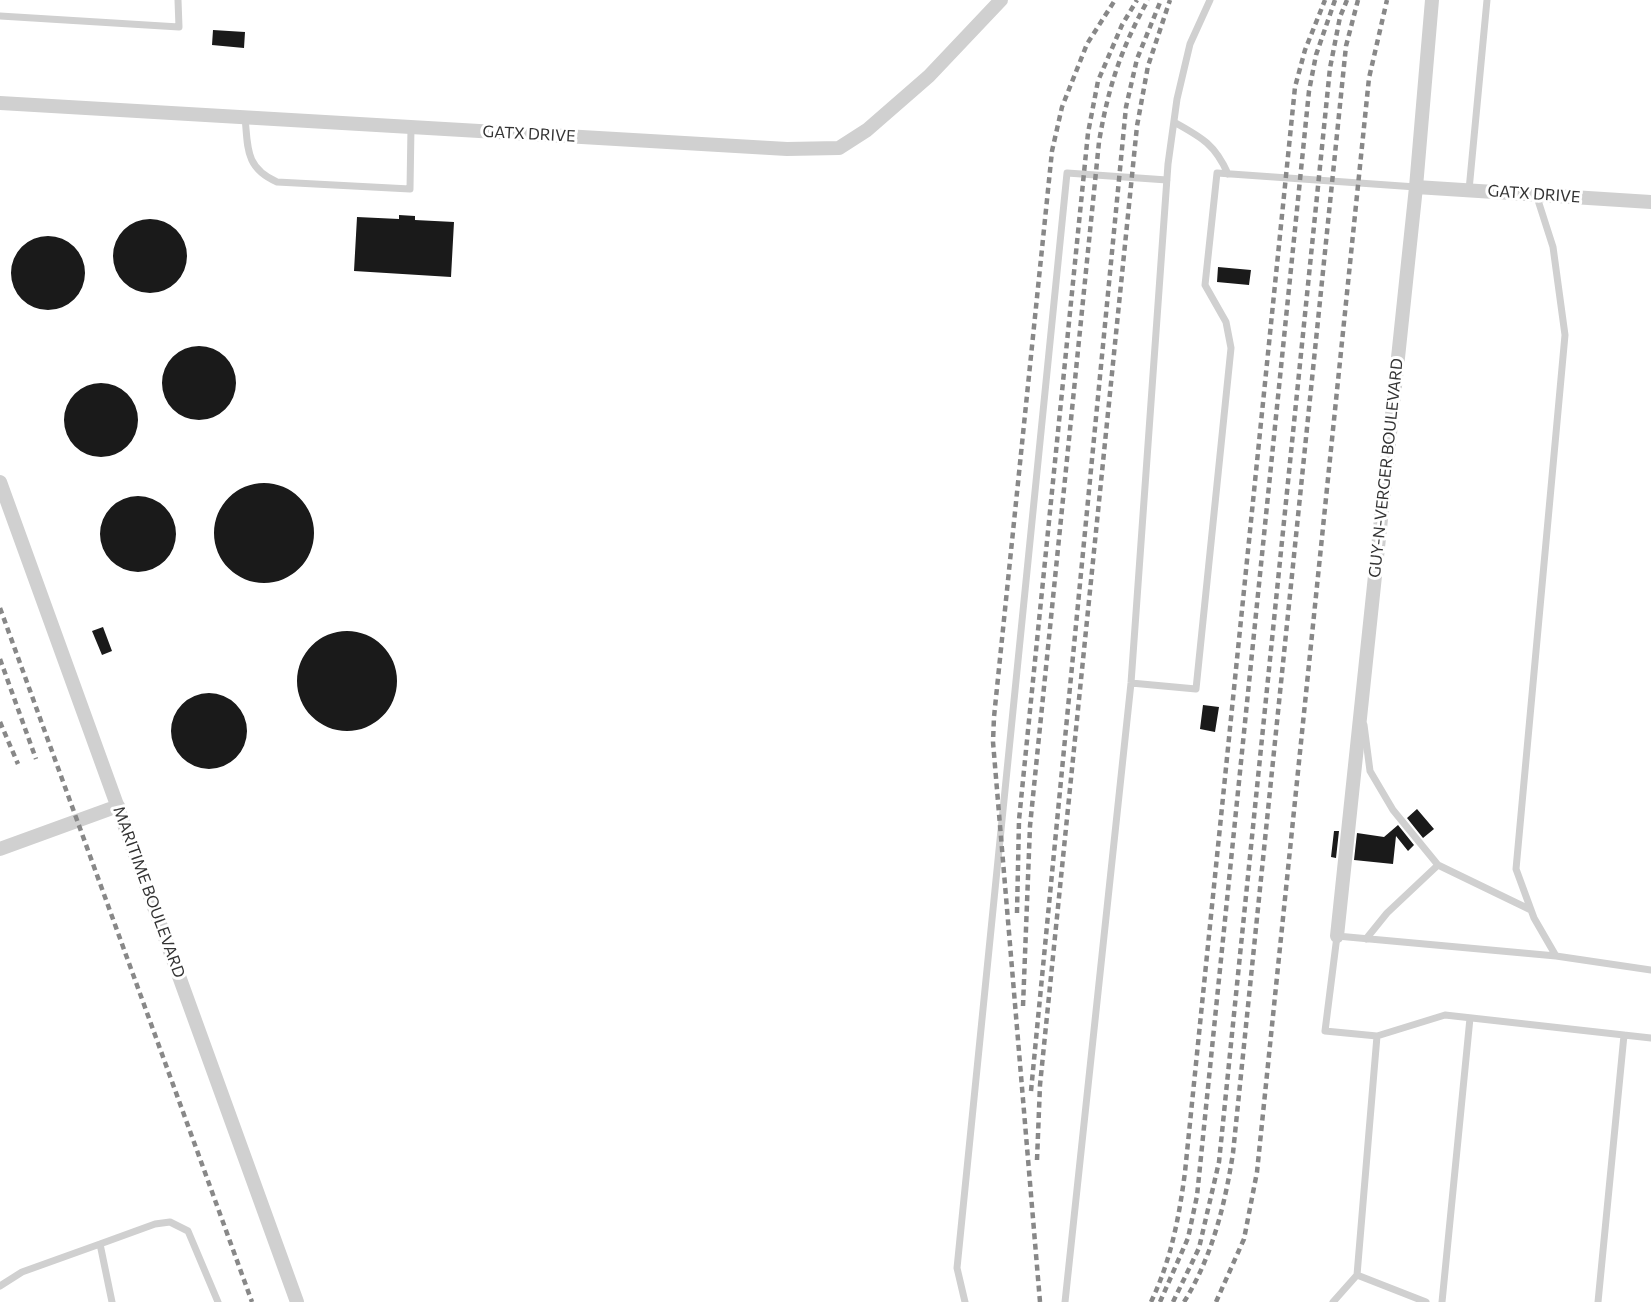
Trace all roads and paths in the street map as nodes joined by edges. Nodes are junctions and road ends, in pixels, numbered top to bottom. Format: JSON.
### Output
{"nodes":[{"id":1,"x":178,"y":0,"type":"edge"},
{"id":2,"x":1001,"y":0,"type":"edge"},
{"id":3,"x":1210,"y":0,"type":"edge"},
{"id":4,"x":1432,"y":0,"type":"edge"},
{"id":5,"x":1487,"y":0,"type":"edge"},
{"id":6,"x":0,"y":16,"type":"edge"},
{"id":7,"x":0,"y":103,"type":"edge"},
{"id":8,"x":245,"y":117,"type":"junction"},
{"id":9,"x":1174,"y":122,"type":"junction"},
{"id":10,"x":411,"y":127,"type":"junction"},
{"id":11,"x":1228,"y":174,"type":"junction"},
{"id":12,"x":1167,"y":180,"type":"junction"},
{"id":13,"x":1416,"y":187,"type":"junction"},
{"id":14,"x":1469,"y":190,"type":"junction"},
{"id":15,"x":1536,"y":194,"type":"junction"},
{"id":16,"x":1651,"y":202,"type":"edge"},
{"id":17,"x":0,"y":482,"type":"edge"},
{"id":18,"x":1131,"y":683,"type":"junction"},
{"id":19,"x":1361,"y":704,"type":"junction"},
{"id":20,"x":118,"y":806,"type":"junction"},
{"id":21,"x":0,"y":849,"type":"edge"},
{"id":22,"x":1438,"y":865,"type":"junction"},
{"id":23,"x":1531,"y":910,"type":"junction"},
{"id":24,"x":1337,"y":936,"type":"junction"},
{"id":25,"x":1366,"y":939,"type":"junction"},
{"id":26,"x":1556,"y":956,"type":"junction"},
{"id":27,"x":1651,"y":970,"type":"edge"},
{"id":28,"x":1470,"y":1018,"type":"junction"},
{"id":29,"x":1624,"y":1035,"type":"junction"},
{"id":30,"x":1377,"y":1036,"type":"junction"},
{"id":31,"x":1651,"y":1038,"type":"edge"},
{"id":32,"x":100,"y":1244,"type":"junction"},
{"id":33,"x":1357,"y":1275,"type":"junction"},
{"id":34,"x":0,"y":1286,"type":"edge"},
{"id":35,"x":112,"y":1302,"type":"edge"},
{"id":36,"x":218,"y":1302,"type":"edge"},
{"id":37,"x":297,"y":1302,"type":"edge"},
{"id":38,"x":965,"y":1302,"type":"edge"},
{"id":39,"x":1065,"y":1302,"type":"edge"},
{"id":40,"x":1333,"y":1302,"type":"edge"},
{"id":41,"x":1426,"y":1302,"type":"edge"},
{"id":42,"x":1443,"y":1302,"type":"edge"},
{"id":43,"x":1598,"y":1302,"type":"edge"}],
"edges":[{"from":1,"to":6,"type":"lane"},
{"from":2,"to":10,"type":"street","name":"GATX DRIVE"},
{"from":3,"to":9,"type":"lane"},
{"from":4,"to":13,"type":"street","name":"GUY-N-VERGER BOULEVARD"},
{"from":5,"to":14,"type":"lane"},
{"from":7,"to":8,"type":"street","name":"GATX DRIVE"},
{"from":8,"to":10,"type":"street","name":"GATX DRIVE"},
{"from":8,"to":10,"type":"lane"},
{"from":9,"to":11,"type":"lane"},
{"from":9,"to":12,"type":"lane"},
{"from":11,"to":13,"type":"lane"},
{"from":11,"to":18,"type":"lane"},
{"from":12,"to":18,"type":"lane"},
{"from":12,"to":38,"type":"lane"},
{"from":13,"to":14,"type":"street","name":"GATX DRIVE"},
{"from":13,"to":19,"type":"street","name":"GUY-N-VERGER BOULEVARD"},
{"from":14,"to":15,"type":"street","name":"GATX DRIVE"},
{"from":15,"to":16,"type":"street","name":"GATX DRIVE"},
{"from":15,"to":23,"type":"lane"},
{"from":17,"to":20,"type":"street","name":"MARITIME BOULEVARD"},
{"from":18,"to":39,"type":"lane"},
{"from":19,"to":22,"type":"lane"},
{"from":19,"to":24,"type":"street","name":"GUY-N-VERGER BOULEVARD"},
{"from":20,"to":21,"type":"street"},
{"from":20,"to":37,"type":"street","name":"MARITIME BOULEVARD"},
{"from":22,"to":23,"type":"lane"},
{"from":22,"to":25,"type":"lane"},
{"from":23,"to":26,"type":"lane"},
{"from":24,"to":25,"type":"lane"},
{"from":24,"to":30,"type":"lane"},
{"from":25,"to":26,"type":"lane"},
{"from":26,"to":27,"type":"lane"},
{"from":28,"to":29,"type":"lane"},
{"from":28,"to":30,"type":"lane"},
{"from":28,"to":42,"type":"lane"},
{"from":29,"to":31,"type":"lane"},
{"from":29,"to":43,"type":"lane"},
{"from":30,"to":33,"type":"lane"},
{"from":32,"to":34,"type":"lane"},
{"from":32,"to":35,"type":"lane"},
{"from":32,"to":36,"type":"lane"},
{"from":33,"to":40,"type":"lane"},
{"from":33,"to":41,"type":"lane"}]}
